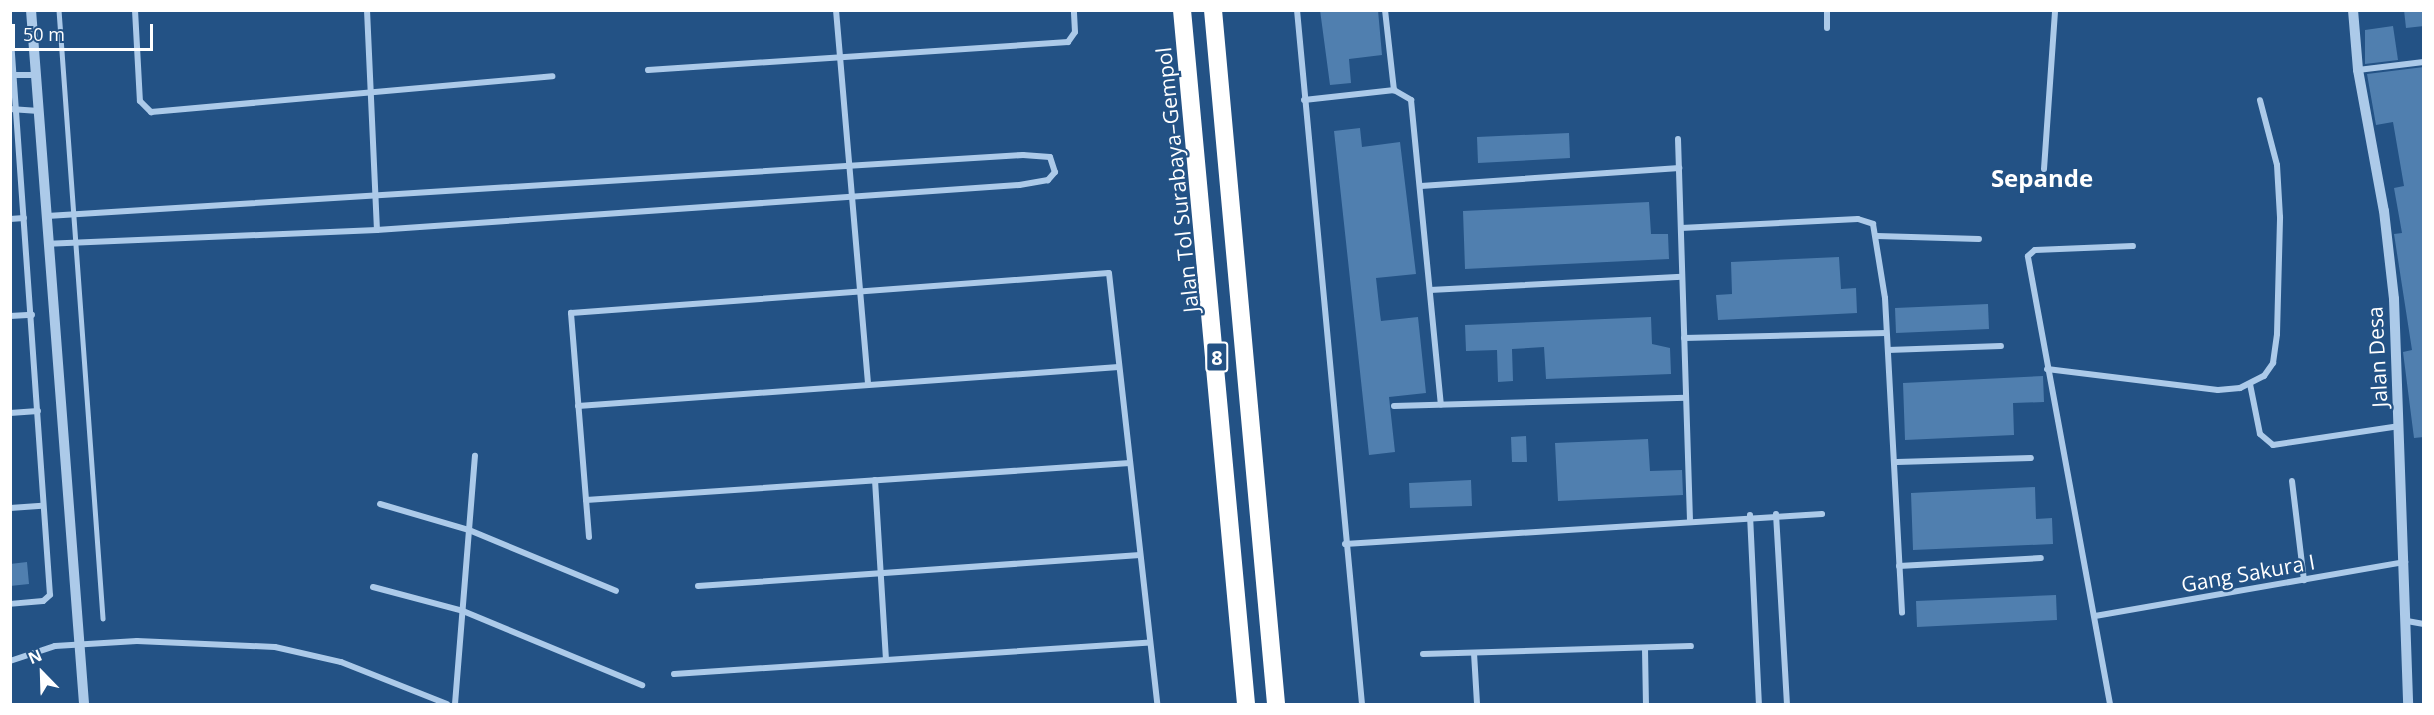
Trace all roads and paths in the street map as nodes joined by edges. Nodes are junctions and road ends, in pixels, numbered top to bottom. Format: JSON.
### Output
{"nodes":[{"id":1,"x":31,"y":10,"type":"edge"},
{"id":2,"x":59,"y":10,"type":"edge"},
{"id":3,"x":135,"y":10,"type":"edge"},
{"id":4,"x":367,"y":10,"type":"edge"},
{"id":5,"x":836,"y":10,"type":"edge"},
{"id":6,"x":1074,"y":10,"type":"edge"},
{"id":7,"x":1182,"y":10,"type":"edge"},
{"id":8,"x":1213,"y":10,"type":"edge"},
{"id":9,"x":1297,"y":10,"type":"edge"},
{"id":10,"x":1385,"y":10,"type":"edge"},
{"id":11,"x":1827,"y":10,"type":"edge"},
{"id":12,"x":2055,"y":10,"type":"edge"},
{"id":13,"x":2353,"y":10,"type":"edge"},
{"id":14,"x":10,"y":26,"type":"edge"},
{"id":15,"x":1827,"y":28,"type":"dead end"},
{"id":16,"x":837,"y":58,"type":"junction"},
{"id":17,"x":2424,"y":62,"type":"edge"},
{"id":18,"x":2358,"y":69,"type":"junction"},
{"id":19,"x":648,"y":70,"type":"dead end"},
{"id":20,"x":13,"y":75,"type":"edge"},
{"id":21,"x":37,"y":75,"type":"junction"},
{"id":22,"x":552,"y":76,"type":"dead end"},
{"id":23,"x":1394,"y":90,"type":"junction"},
{"id":24,"x":372,"y":91,"type":"junction"},
{"id":25,"x":1304,"y":100,"type":"junction"},
{"id":26,"x":2260,"y":100,"type":"dead end"},
{"id":27,"x":10,"y":110,"type":"edge"},
{"id":28,"x":18,"y":110,"type":"junction"},
{"id":29,"x":39,"y":111,"type":"junction"},
{"id":30,"x":1678,"y":139,"type":"dead end"},
{"id":31,"x":848,"y":164,"type":"junction"},
{"id":32,"x":1679,"y":168,"type":"junction"},
{"id":33,"x":2044,"y":170,"type":"dead end"},
{"id":34,"x":1421,"y":186,"type":"junction"},
{"id":35,"x":851,"y":196,"type":"junction"},
{"id":36,"x":377,"y":197,"type":"junction"},
{"id":37,"x":74,"y":214,"type":"junction"},
{"id":38,"x":47,"y":216,"type":"junction"},
{"id":39,"x":24,"y":218,"type":"junction"},
{"id":40,"x":10,"y":219,"type":"edge"},
{"id":41,"x":1681,"y":228,"type":"junction"},
{"id":42,"x":377,"y":230,"type":"junction"},
{"id":43,"x":1877,"y":236,"type":"junction"},
{"id":44,"x":1979,"y":239,"type":"dead end"},
{"id":45,"x":49,"y":244,"type":"junction"},
{"id":46,"x":76,"y":244,"type":"junction"},
{"id":47,"x":2133,"y":246,"type":"dead end"},
{"id":48,"x":1682,"y":277,"type":"junction"},
{"id":49,"x":860,"y":291,"type":"junction"},
{"id":50,"x":1430,"y":291,"type":"junction"},
{"id":51,"x":32,"y":315,"type":"junction"},
{"id":52,"x":10,"y":316,"type":"edge"},
{"id":53,"x":1886,"y":333,"type":"junction"},
{"id":54,"x":1684,"y":338,"type":"junction"},
{"id":55,"x":2001,"y":346,"type":"dead end"},
{"id":56,"x":1888,"y":350,"type":"junction"},
{"id":57,"x":1119,"y":367,"type":"junction"},
{"id":58,"x":2047,"y":369,"type":"junction"},
{"id":59,"x":2250,"y":384,"type":"junction"},
{"id":60,"x":868,"y":385,"type":"junction"},
{"id":61,"x":1686,"y":398,"type":"junction"},
{"id":62,"x":1441,"y":405,"type":"junction"},
{"id":63,"x":578,"y":406,"type":"junction"},
{"id":64,"x":1394,"y":406,"type":"dead end"},
{"id":65,"x":38,"y":411,"type":"junction"},
{"id":66,"x":10,"y":413,"type":"edge"},
{"id":67,"x":2401,"y":426,"type":"junction"},
{"id":68,"x":475,"y":456,"type":"dead end"},
{"id":69,"x":2031,"y":458,"type":"dead end"},
{"id":70,"x":1897,"y":462,"type":"junction"},
{"id":71,"x":1130,"y":463,"type":"junction"},
{"id":72,"x":875,"y":480,"type":"junction"},
{"id":73,"x":2292,"y":481,"type":"dead end"},
{"id":74,"x":586,"y":500,"type":"junction"},
{"id":75,"x":380,"y":504,"type":"dead end"},
{"id":76,"x":42,"y":506,"type":"junction"},
{"id":77,"x":10,"y":508,"type":"edge"},
{"id":78,"x":1776,"y":514,"type":"junction"},
{"id":79,"x":1821,"y":514,"type":"dead end"},
{"id":80,"x":1750,"y":515,"type":"junction"},
{"id":81,"x":1690,"y":520,"type":"junction"},
{"id":82,"x":469,"y":530,"type":"junction"},
{"id":83,"x":589,"y":537,"type":"dead end"},
{"id":84,"x":1345,"y":544,"type":"junction"},
{"id":85,"x":1140,"y":555,"type":"junction"},
{"id":86,"x":2041,"y":558,"type":"dead end"},
{"id":87,"x":2406,"y":562,"type":"junction"},
{"id":88,"x":1899,"y":566,"type":"junction"},
{"id":89,"x":880,"y":573,"type":"junction"},
{"id":90,"x":2304,"y":580,"type":"junction"},
{"id":91,"x":698,"y":586,"type":"dead end"},
{"id":92,"x":373,"y":587,"type":"dead end"},
{"id":93,"x":616,"y":591,"type":"dead end"},
{"id":94,"x":10,"y":604,"type":"edge"},
{"id":95,"x":463,"y":611,"type":"junction"},
{"id":96,"x":1902,"y":613,"type":"dead end"},
{"id":97,"x":2095,"y":616,"type":"junction"},
{"id":98,"x":103,"y":618,"type":"dead end"},
{"id":99,"x":2407,"y":621,"type":"junction"},
{"id":100,"x":2424,"y":624,"type":"edge"},
{"id":101,"x":1150,"y":642,"type":"junction"},
{"id":102,"x":81,"y":644,"type":"junction"},
{"id":103,"x":1691,"y":646,"type":"dead end"},
{"id":104,"x":1645,"y":649,"type":"junction"},
{"id":105,"x":1474,"y":653,"type":"junction"},
{"id":106,"x":1423,"y":654,"type":"dead end"},
{"id":107,"x":886,"y":660,"type":"junction"},
{"id":108,"x":10,"y":661,"type":"edge"},
{"id":109,"x":674,"y":674,"type":"dead end"},
{"id":110,"x":642,"y":685,"type":"dead end"},
{"id":111,"x":84,"y":705,"type":"edge"},
{"id":112,"x":447,"y":705,"type":"edge"},
{"id":113,"x":455,"y":705,"type":"edge"},
{"id":114,"x":1157,"y":705,"type":"edge"},
{"id":115,"x":1246,"y":705,"type":"edge"},
{"id":116,"x":1276,"y":705,"type":"edge"},
{"id":117,"x":1362,"y":705,"type":"edge"},
{"id":118,"x":1477,"y":705,"type":"edge"},
{"id":119,"x":1646,"y":705,"type":"edge"},
{"id":120,"x":1759,"y":705,"type":"edge"},
{"id":121,"x":1787,"y":705,"type":"edge"},
{"id":122,"x":2110,"y":705,"type":"edge"},
{"id":123,"x":2408,"y":705,"type":"edge"}],
"edges":[{"from":1,"to":21,"type":"street"},
{"from":2,"to":37,"type":"lane"},
{"from":3,"to":24,"type":"street"},
{"from":4,"to":24,"type":"street"},
{"from":5,"to":16,"type":"street"},
{"from":6,"to":16,"type":"street"},
{"from":7,"to":115,"type":"highway","name":"Jalan Tol Surabaya–Gempol","number":"8"},
{"from":8,"to":116,"type":"highway","number":"8"},
{"from":9,"to":25,"type":"street"},
{"from":10,"to":23,"type":"street"},
{"from":11,"to":15,"type":"street"},
{"from":12,"to":33,"type":"street"},
{"from":13,"to":18,"type":"street","name":"Jalan Desa"},
{"from":14,"to":20,"type":"street"},
{"from":16,"to":19,"type":"street"},
{"from":16,"to":31,"type":"street"},
{"from":17,"to":18,"type":"street"},
{"from":18,"to":67,"type":"street","name":"Jalan Desa"},
{"from":20,"to":21,"type":"street"},
{"from":20,"to":28,"type":"street"},
{"from":21,"to":29,"type":"street"},
{"from":22,"to":24,"type":"street"},
{"from":23,"to":25,"type":"street"},
{"from":23,"to":34,"type":"street"},
{"from":24,"to":36,"type":"street"},
{"from":25,"to":84,"type":"street"},
{"from":26,"to":59,"type":"street"},
{"from":27,"to":28,"type":"street"},
{"from":28,"to":29,"type":"street"},
{"from":28,"to":39,"type":"street"},
{"from":29,"to":38,"type":"street"},
{"from":30,"to":32,"type":"street"},
{"from":31,"to":35,"type":"street"},
{"from":31,"to":35,"type":"street"},
{"from":31,"to":36,"type":"street"},
{"from":32,"to":34,"type":"street"},
{"from":32,"to":41,"type":"street"},
{"from":34,"to":50,"type":"street"},
{"from":35,"to":42,"type":"street"},
{"from":35,"to":49,"type":"street"},
{"from":36,"to":37,"type":"street"},
{"from":36,"to":42,"type":"street"},
{"from":37,"to":38,"type":"street"},
{"from":37,"to":46,"type":"lane"},
{"from":38,"to":45,"type":"street"},
{"from":39,"to":40,"type":"street"},
{"from":39,"to":51,"type":"street"},
{"from":41,"to":43,"type":"street"},
{"from":41,"to":48,"type":"street"},
{"from":42,"to":46,"type":"street"},
{"from":43,"to":44,"type":"street"},
{"from":43,"to":53,"type":"street"},
{"from":45,"to":46,"type":"street"},
{"from":45,"to":102,"type":"street"},
{"from":46,"to":98,"type":"lane"},
{"from":47,"to":58,"type":"street"},
{"from":48,"to":50,"type":"street"},
{"from":48,"to":54,"type":"street"},
{"from":49,"to":57,"type":"street"},
{"from":49,"to":60,"type":"street"},
{"from":49,"to":63,"type":"street"},
{"from":50,"to":62,"type":"street"},
{"from":51,"to":52,"type":"street"},
{"from":51,"to":65,"type":"street"},
{"from":53,"to":54,"type":"street"},
{"from":53,"to":56,"type":"street"},
{"from":54,"to":61,"type":"street"},
{"from":55,"to":56,"type":"street"},
{"from":56,"to":70,"type":"street"},
{"from":57,"to":60,"type":"street"},
{"from":57,"to":71,"type":"street"},
{"from":58,"to":59,"type":"street"},
{"from":58,"to":97,"type":"street"},
{"from":59,"to":67,"type":"street"},
{"from":60,"to":63,"type":"street"},
{"from":61,"to":62,"type":"street"},
{"from":61,"to":81,"type":"street"},
{"from":62,"to":64,"type":"street"},
{"from":63,"to":74,"type":"street"},
{"from":65,"to":66,"type":"street"},
{"from":65,"to":76,"type":"street"},
{"from":67,"to":87,"type":"street","name":"Jalan Desa"},
{"from":68,"to":82,"type":"street"},
{"from":69,"to":70,"type":"street"},
{"from":70,"to":88,"type":"street"},
{"from":71,"to":72,"type":"street"},
{"from":71,"to":85,"type":"street"},
{"from":72,"to":74,"type":"street"},
{"from":72,"to":89,"type":"street"},
{"from":73,"to":90,"type":"street"},
{"from":74,"to":83,"type":"street"},
{"from":75,"to":82,"type":"street"},
{"from":76,"to":77,"type":"street"},
{"from":76,"to":94,"type":"street"},
{"from":78,"to":79,"type":"street"},
{"from":78,"to":80,"type":"street"},
{"from":78,"to":121,"type":"street"},
{"from":80,"to":81,"type":"street"},
{"from":80,"to":120,"type":"street"},
{"from":81,"to":84,"type":"street"},
{"from":82,"to":93,"type":"street"},
{"from":82,"to":95,"type":"street"},
{"from":84,"to":117,"type":"street"},
{"from":85,"to":89,"type":"street"},
{"from":85,"to":101,"type":"street"},
{"from":86,"to":88,"type":"street"},
{"from":87,"to":90,"type":"street","name":"Gang Sakura I"},
{"from":87,"to":99,"type":"street","name":"Jalan Desa"},
{"from":88,"to":96,"type":"street"},
{"from":89,"to":91,"type":"street"},
{"from":89,"to":107,"type":"street"},
{"from":90,"to":97,"type":"street","name":"Gang Sakura I"},
{"from":92,"to":95,"type":"street"},
{"from":95,"to":110,"type":"street"},
{"from":95,"to":113,"type":"street"},
{"from":97,"to":122,"type":"street"},
{"from":99,"to":100,"type":"street"},
{"from":99,"to":123,"type":"street","name":"Jalan Desa"},
{"from":101,"to":107,"type":"street"},
{"from":101,"to":114,"type":"street"},
{"from":102,"to":108,"type":"street"},
{"from":102,"to":111,"type":"street"},
{"from":102,"to":112,"type":"street"},
{"from":103,"to":104,"type":"street"},
{"from":104,"to":105,"type":"street"},
{"from":104,"to":119,"type":"street"},
{"from":105,"to":106,"type":"street"},
{"from":105,"to":118,"type":"street"},
{"from":107,"to":109,"type":"street"}]}
